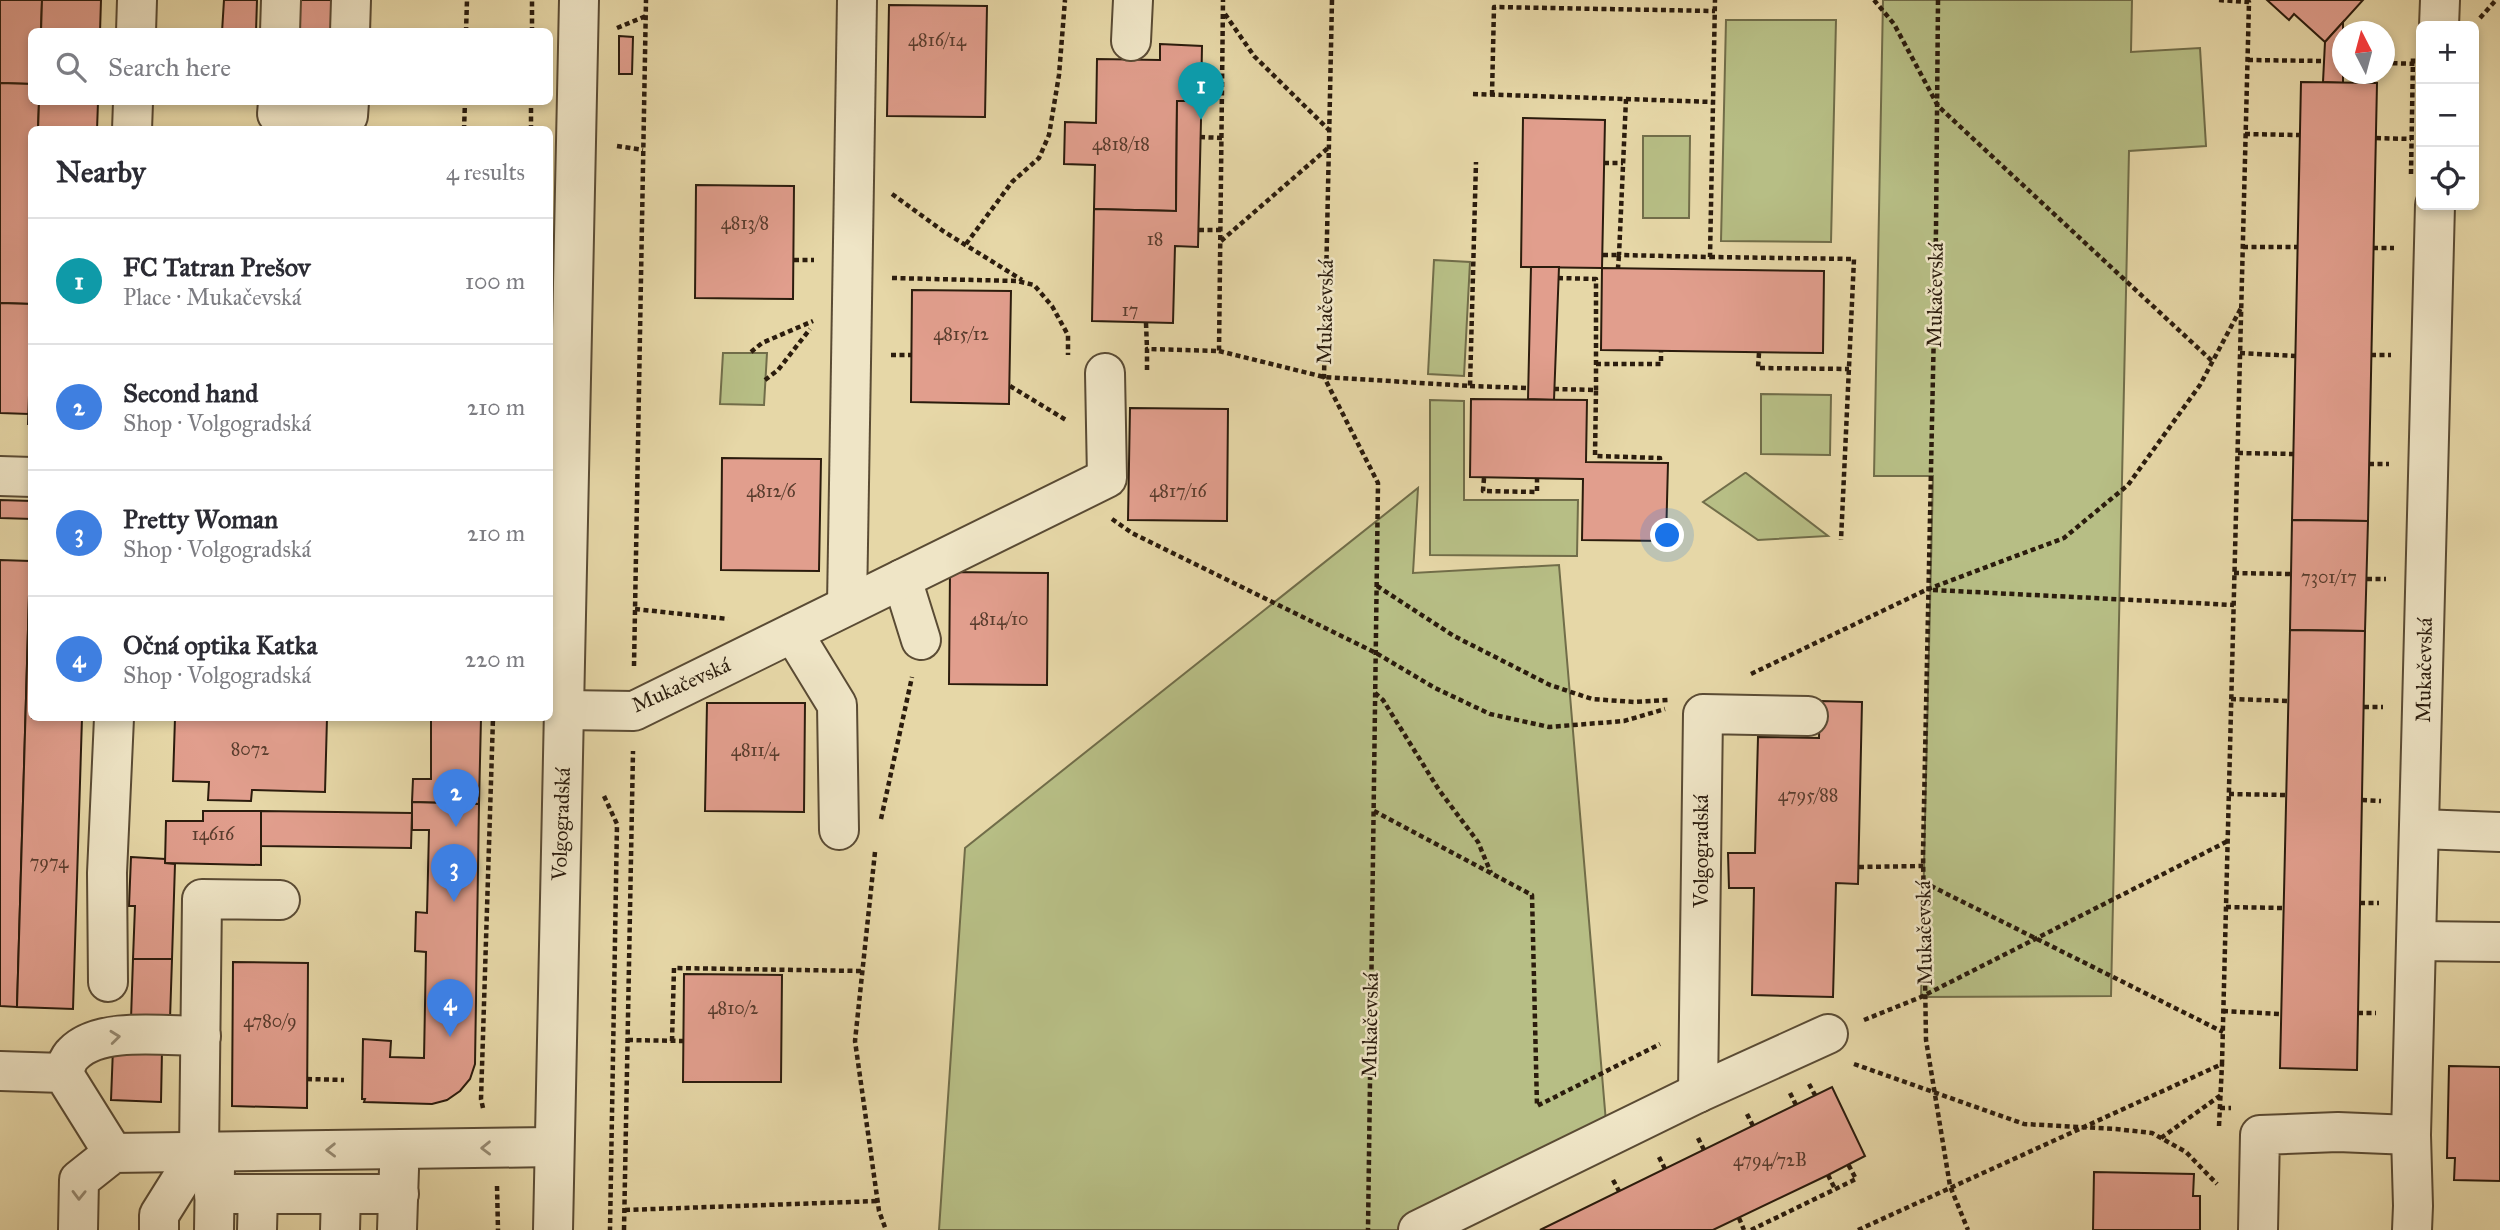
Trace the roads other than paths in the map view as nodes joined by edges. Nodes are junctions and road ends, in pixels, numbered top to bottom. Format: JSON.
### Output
{"nodes":[{"id":1,"x":137,"y":0,"type":"edge"},
{"id":2,"x":281,"y":0,"type":"edge"},
{"id":3,"x":351,"y":0,"type":"edge"},
{"id":4,"x":579,"y":0,"type":"edge"},
{"id":5,"x":857,"y":0,"type":"edge"},
{"id":6,"x":1133,"y":0,"type":"edge"},
{"id":7,"x":2440,"y":0,"type":"edge"},
{"id":8,"x":2439,"y":21,"type":"edge"},
{"id":9,"x":136,"y":28,"type":"edge"},
{"id":10,"x":280,"y":28,"type":"edge"},
{"id":11,"x":350,"y":28,"type":"edge"},
{"id":12,"x":1131,"y":41,"type":"dead end"},
{"id":13,"x":133,"y":105,"type":"edge"},
{"id":14,"x":278,"y":105,"type":"edge"},
{"id":15,"x":348,"y":105,"type":"edge"},
{"id":16,"x":132,"y":126,"type":"edge"},
{"id":17,"x":2435,"y":210,"type":"edge"},
{"id":18,"x":1105,"y":373,"type":"road end"},
{"id":19,"x":0,"y":476,"type":"edge"},
{"id":20,"x":28,"y":477,"type":"edge"},
{"id":21,"x":559,"y":501,"type":"edge"},
{"id":22,"x":902,"y":579,"type":"junction"},
{"id":23,"x":848,"y":606,"type":"junction"},
{"id":24,"x":793,"y":633,"type":"junction"},
{"id":25,"x":921,"y":640,"type":"road end"},
{"id":26,"x":564,"y":710,"type":"junction"},
{"id":27,"x":1808,"y":716,"type":"dead end"},
{"id":28,"x":114,"y":721,"type":"edge"},
{"id":29,"x":2420,"y":829,"type":"junction"},
{"id":30,"x":839,"y":830,"type":"dead end"},
{"id":31,"x":2500,"y":832,"type":"edge"},
{"id":32,"x":281,"y":900,"type":"dead end"},
{"id":33,"x":2417,"y":941,"type":"junction"},
{"id":34,"x":2500,"y":942,"type":"edge"},
{"id":35,"x":108,"y":982,"type":"dead end"},
{"id":36,"x":1828,"y":1034,"type":"road end"},
{"id":37,"x":201,"y":1036,"type":"junction"},
{"id":38,"x":0,"y":1071,"type":"edge"},
{"id":39,"x":63,"y":1073,"type":"junction"},
{"id":40,"x":1698,"y":1093,"type":"junction"},
{"id":41,"x":2411,"y":1135,"type":"junction"},
{"id":42,"x":554,"y":1147,"type":"junction"},
{"id":43,"x":400,"y":1149,"type":"junction"},
{"id":44,"x":207,"y":1152,"type":"junction"},
{"id":45,"x":113,"y":1153,"type":"junction"},
{"id":46,"x":214,"y":1212,"type":"edge"},
{"id":47,"x":258,"y":1212,"type":"edge"},
{"id":48,"x":368,"y":1212,"type":"edge"},
{"id":49,"x":78,"y":1230,"type":"edge"},
{"id":50,"x":159,"y":1230,"type":"edge"},
{"id":51,"x":553,"y":1230,"type":"edge"},
{"id":52,"x":1418,"y":1230,"type":"edge"},
{"id":53,"x":2258,"y":1230,"type":"edge"},
{"id":54,"x":2412,"y":1230,"type":"edge"}],
"edges":[{"from":1,"to":9,"type":"street"},
{"from":2,"to":10,"type":"street"},
{"from":3,"to":11,"type":"street"},
{"from":4,"to":21,"type":"street","name":"Volgogradská"},
{"from":5,"to":23,"type":"street"},
{"from":6,"to":12,"type":"street"},
{"from":7,"to":8,"type":"street"},
{"from":13,"to":16,"type":"street"},
{"from":14,"to":15,"type":"street"},
{"from":17,"to":29,"type":"street","name":"Mukačevská"},
{"from":18,"to":22,"type":"street","name":"Mukačevská"},
{"from":19,"to":20,"type":"street"},
{"from":21,"to":26,"type":"street","name":"Volgogradská"},
{"from":22,"to":23,"type":"street","name":"Mukačevská"},
{"from":22,"to":25,"type":"street"},
{"from":23,"to":24,"type":"street","name":"Mukačevská"},
{"from":24,"to":26,"type":"street","name":"Mukačevská"},
{"from":24,"to":30,"type":"street"},
{"from":26,"to":42,"type":"street","name":"Volgogradská"},
{"from":27,"to":40,"type":"street","name":"Volgogradská"},
{"from":28,"to":35,"type":"street"},
{"from":29,"to":31,"type":"street"},
{"from":29,"to":33,"type":"street","name":"Mukačevská"},
{"from":32,"to":37,"type":"street"},
{"from":33,"to":34,"type":"street"},
{"from":33,"to":41,"type":"street","name":"Mukačevská"},
{"from":36,"to":40,"type":"street"},
{"from":39,"to":37,"type":"street","one_way":true},
{"from":37,"to":44,"type":"street"},
{"from":38,"to":39,"type":"street"},
{"from":39,"to":45,"type":"street"},
{"from":40,"to":52,"type":"street"},
{"from":41,"to":53,"type":"street"},
{"from":41,"to":54,"type":"street","name":"Mukačevská"},
{"from":42,"to":43,"type":"street","one_way":true},
{"from":42,"to":51,"type":"street","name":"Volgogradská"},
{"from":43,"to":44,"type":"street","one_way":true},
{"from":43,"to":48,"type":"street"},
{"from":44,"to":45,"type":"street"},
{"from":44,"to":46,"type":"street"},
{"from":44,"to":50,"type":"street"},
{"from":45,"to":49,"type":"street","one_way":true},
{"from":46,"to":47,"type":"street"},
{"from":47,"to":48,"type":"street"}]}
